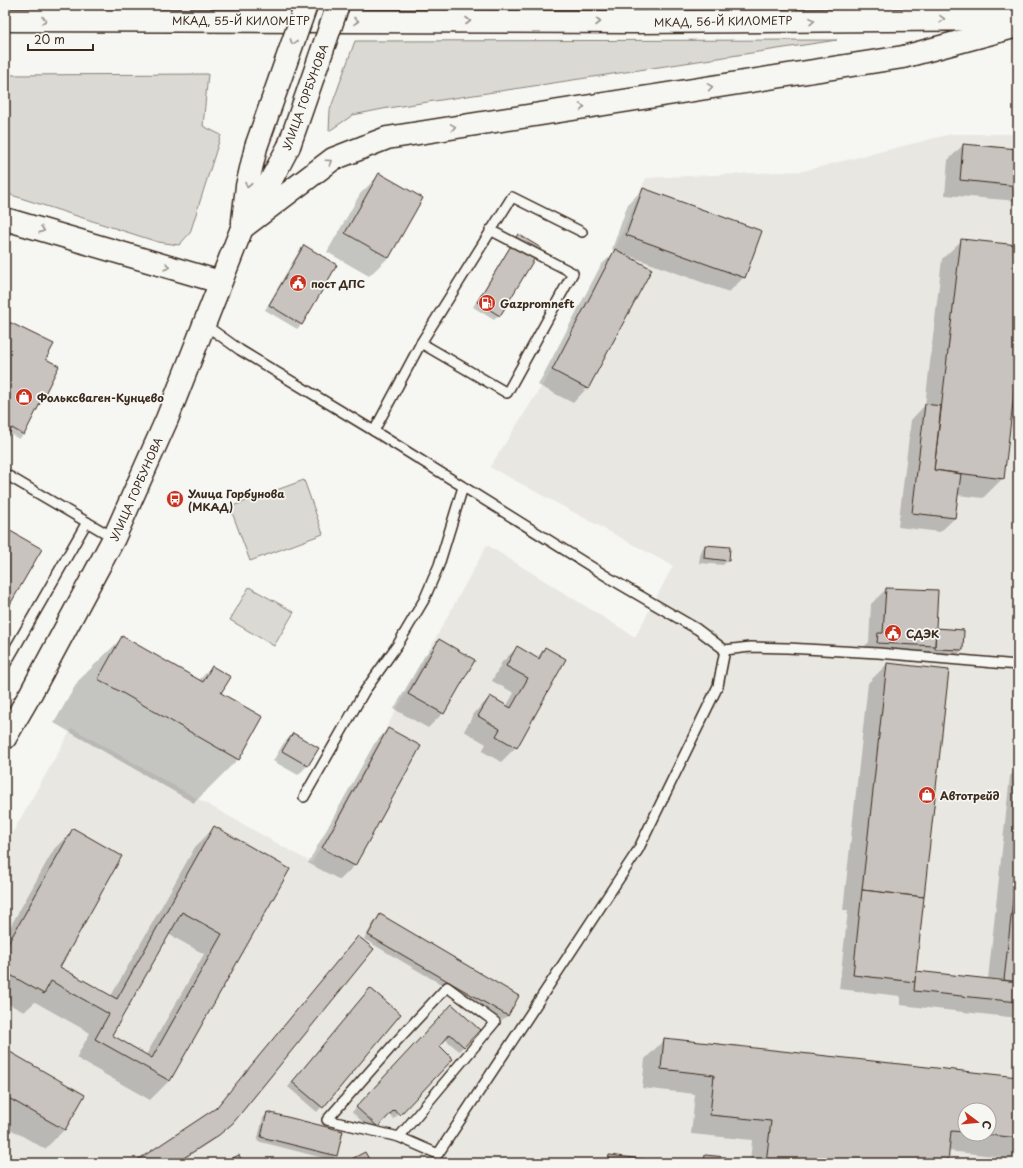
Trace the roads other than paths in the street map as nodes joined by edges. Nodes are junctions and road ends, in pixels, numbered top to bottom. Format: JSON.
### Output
{"nodes":[{"id":1,"x":306,"y":5,"type":"edge"},
{"id":2,"x":338,"y":5,"type":"edge"},
{"id":3,"x":1018,"y":19,"type":"edge"},
{"id":4,"x":5,"y":20,"type":"edge"},
{"id":5,"x":429,"y":21,"type":"joint"},
{"id":6,"x":1018,"y":26,"type":"edge"},
{"id":7,"x":256,"y":147,"type":"junction"},
{"id":8,"x":271,"y":180,"type":"junction"},
{"id":9,"x":305,"y":180,"type":"junction"},
{"id":10,"x":5,"y":219,"type":"edge"},
{"id":11,"x":242,"y":228,"type":"junction"},
{"id":12,"x":490,"y":230,"type":"junction"},
{"id":13,"x":582,"y":232,"type":"dead end"},
{"id":14,"x":220,"y":282,"type":"junction"},
{"id":15,"x":204,"y":324,"type":"junction"},
{"id":16,"x":421,"y":342,"type":"junction"},
{"id":17,"x":374,"y":431,"type":"junction"},
{"id":18,"x":5,"y":474,"type":"edge"},
{"id":19,"x":463,"y":487,"type":"junction"},
{"id":20,"x":87,"y":522,"type":"junction"},
{"id":21,"x":114,"y":538,"type":"junction"},
{"id":22,"x":725,"y":650,"type":"junction"},
{"id":23,"x":5,"y":665,"type":"edge"},
{"id":24,"x":1018,"y":665,"type":"edge"},
{"id":25,"x":5,"y":738,"type":"edge"},
{"id":26,"x":304,"y":797,"type":"dead end"},
{"id":27,"x":399,"y":1137,"type":"junction"}],
"edges":[{"from":1,"to":7,"type":"main road","name":"УЛИЦА ГОРБУНОВА","one_way":true,"bridge":true},
{"from":2,"to":8,"type":"main road","name":"УЛИЦА ГОРБУНОВА","bridge":true},
{"from":5,"to":3,"type":"main road","name":"МКАД, 56-Й КИЛОМЕТР","one_way":true},
{"from":4,"to":5,"type":"main road","name":"МКАД, 55-Й КИЛОМЕТР","one_way":true},
{"from":9,"to":6,"type":"main road","one_way":true},
{"from":7,"to":8,"type":"main road"},
{"from":7,"to":11,"type":"main road","name":"УЛИЦА ГОРБУНОВА","one_way":true},
{"from":8,"to":9,"type":"main road"},
{"from":8,"to":11,"type":"main road","name":"УЛИЦА ГОРБУНОВА"},
{"from":9,"to":11,"type":"main road"},
{"from":10,"to":14,"type":"main road","one_way":true},
{"from":11,"to":14,"type":"main road","name":"УЛИЦА ГОРБУНОВА"},
{"from":12,"to":13,"type":"lane"},
{"from":12,"to":16,"type":"lane"},
{"from":12,"to":16,"type":"lane"},
{"from":14,"to":15,"type":"main road","name":"УЛИЦА ГОРБУНОВА"},
{"from":15,"to":17,"type":"lane"},
{"from":15,"to":21,"type":"main road","name":"УЛИЦА ГОРБУНОВА"},
{"from":16,"to":17,"type":"lane"},
{"from":17,"to":19,"type":"lane"},
{"from":18,"to":20,"type":"lane"},
{"from":19,"to":22,"type":"lane"},
{"from":19,"to":26,"type":"lane"},
{"from":20,"to":21,"type":"lane"},
{"from":20,"to":23,"type":"lane"},
{"from":21,"to":25,"type":"main road","name":"УЛИЦА ГОРБУНОВА"},
{"from":22,"to":24,"type":"lane"},
{"from":22,"to":27,"type":"lane"},
{"from":27,"to":27,"type":"lane"}]}
